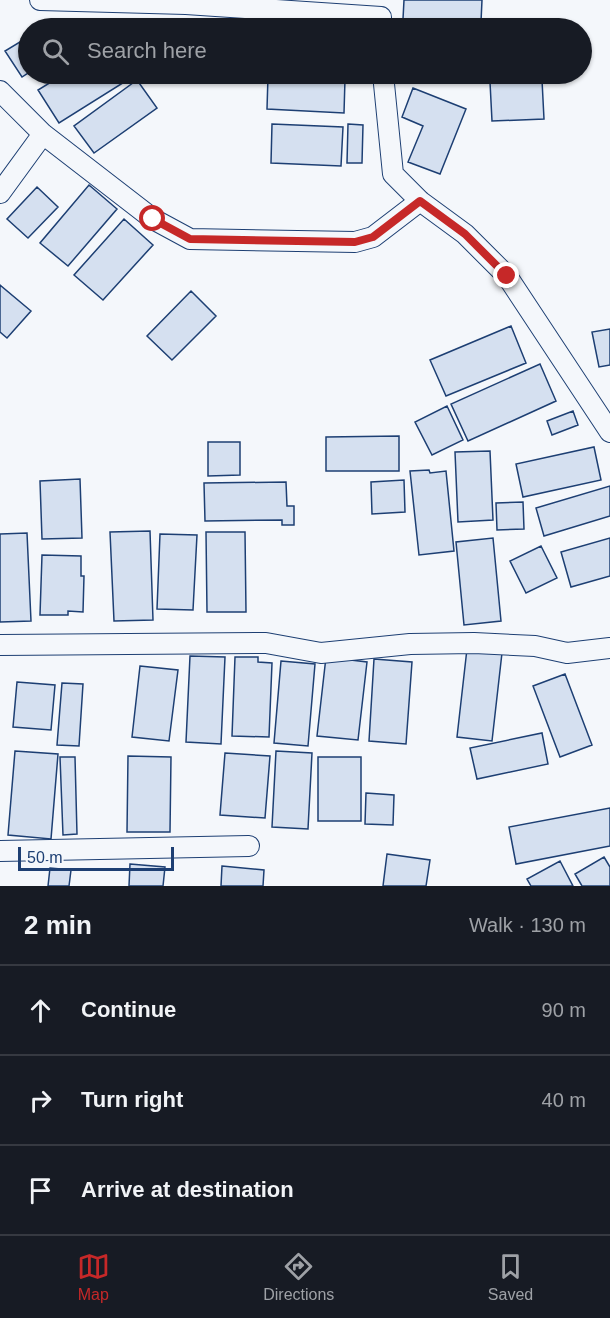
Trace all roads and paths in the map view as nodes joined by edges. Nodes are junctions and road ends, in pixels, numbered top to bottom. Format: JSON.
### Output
{"nodes":[{"id":1,"x":40,"y":0,"type":"edge"},
{"id":2,"x":382,"y":15,"type":"edge"},
{"id":3,"x":384,"y":84,"type":"edge"},
{"id":4,"x":0,"y":91,"type":"edge"},
{"id":5,"x":44,"y":134,"type":"junction"},
{"id":6,"x":0,"y":193,"type":"edge"},
{"id":7,"x":420,"y":201,"type":"junction"},
{"id":8,"x":610,"y":432,"type":"edge"},
{"id":9,"x":0,"y":645,"type":"edge"},
{"id":10,"x":610,"y":648,"type":"edge"},
{"id":11,"x":249,"y":846,"type":"dead end"},
{"id":12,"x":0,"y":851,"type":"edge"}],
"edges":[{"from":1,"to":2,"type":"street"},
{"from":3,"to":7,"type":"street"},
{"from":4,"to":5,"type":"street"},
{"from":5,"to":6,"type":"street"},
{"from":5,"to":7,"type":"street"},
{"from":7,"to":8,"type":"street"},
{"from":9,"to":10,"type":"street"},
{"from":11,"to":12,"type":"street"}]}
